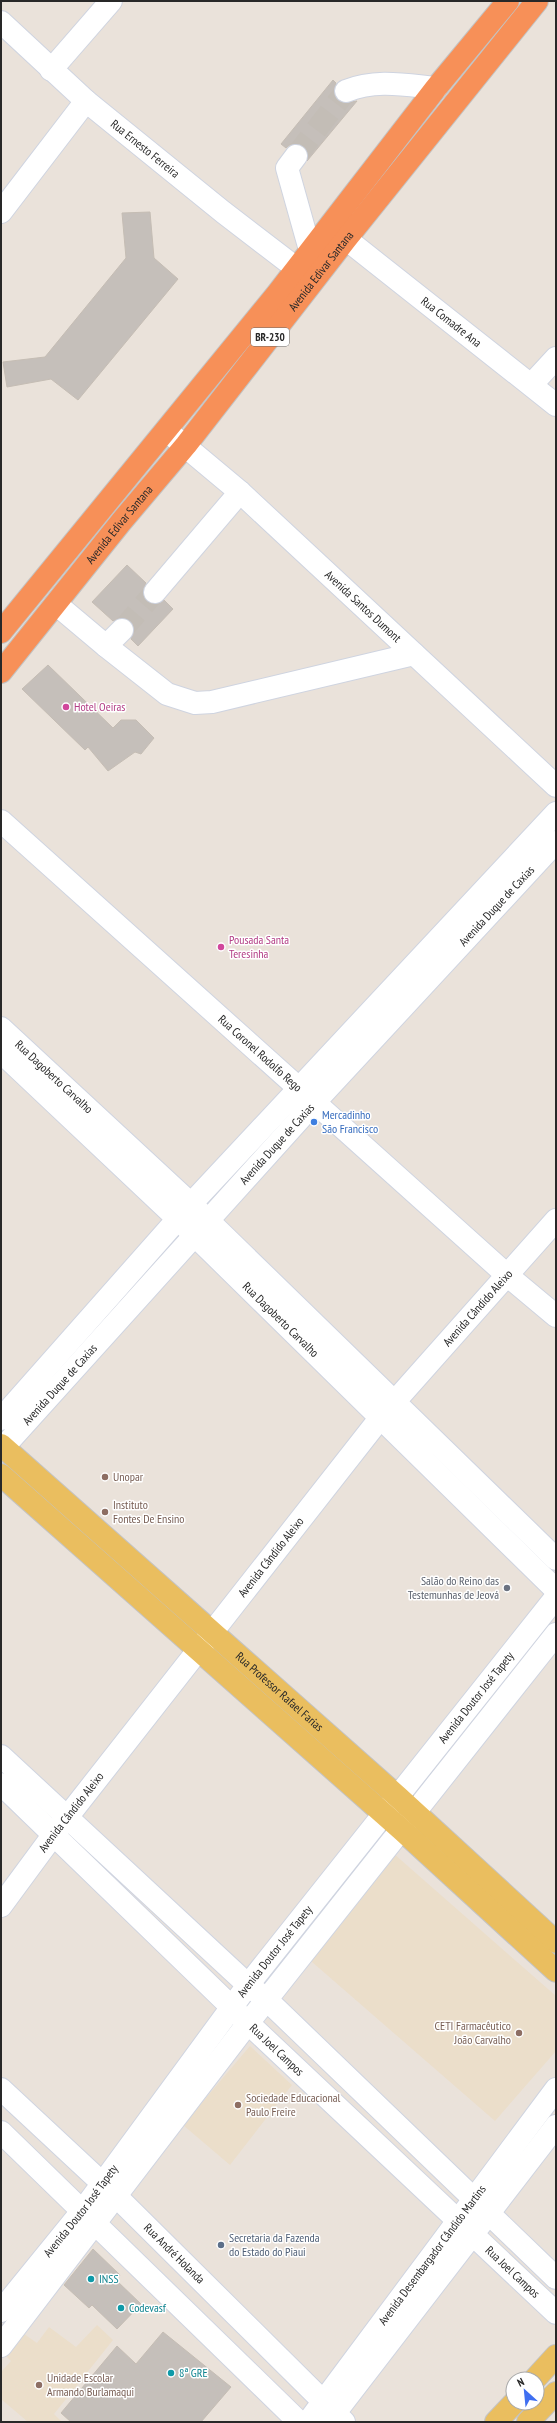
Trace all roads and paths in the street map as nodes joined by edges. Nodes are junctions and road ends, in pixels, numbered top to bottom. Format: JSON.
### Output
{"nodes":[{"id":1,"x":111,"y":1,"type":"edge"},
{"id":2,"x":508,"y":1,"type":"edge"},
{"id":3,"x":537,"y":1,"type":"edge"},
{"id":4,"x":1,"y":22,"type":"edge"},
{"id":5,"x":471,"y":65,"type":"junction"},
{"id":6,"x":51,"y":70,"type":"junction"},
{"id":7,"x":436,"y":88,"type":"junction"},
{"id":8,"x":346,"y":91,"type":"tunnel mouth"},
{"id":9,"x":86,"y":101,"type":"junction"},
{"id":10,"x":296,"y":156,"type":"tunnel mouth"},
{"id":11,"x":1,"y":212,"type":"edge"},
{"id":12,"x":346,"y":239,"type":"junction"},
{"id":13,"x":310,"y":250,"type":"junction"},
{"id":14,"x":296,"y":268,"type":"junction"},
{"id":15,"x":285,"y":300,"type":"junction"},
{"id":16,"x":556,"y":358,"type":"edge"},
{"id":17,"x":532,"y":384,"type":"junction"},
{"id":18,"x":556,"y":405,"type":"edge"},
{"id":19,"x":167,"y":430,"type":"junction"},
{"id":20,"x":186,"y":445,"type":"junction"},
{"id":21,"x":240,"y":492,"type":"junction"},
{"id":22,"x":155,"y":592,"type":"tunnel mouth"},
{"id":23,"x":56,"y":604,"type":"junction"},
{"id":24,"x":122,"y":630,"type":"tunnel mouth"},
{"id":25,"x":1,"y":632,"type":"edge"},
{"id":26,"x":106,"y":646,"type":"junction"},
{"id":27,"x":414,"y":654,"type":"junction"},
{"id":28,"x":2,"y":669,"type":"edge"},
{"id":29,"x":556,"y":786,"type":"edge"},
{"id":30,"x":556,"y":813,"type":"edge"},
{"id":31,"x":1,"y":821,"type":"edge"},
{"id":32,"x":556,"y":842,"type":"edge"},
{"id":33,"x":1,"y":1028,"type":"edge"},
{"id":34,"x":1,"y":1052,"type":"edge"},
{"id":35,"x":307,"y":1095,"type":"junction"},
{"id":36,"x":185,"y":1212,"type":"junction"},
{"id":37,"x":556,"y":1220,"type":"edge"},
{"id":38,"x":202,"y":1228,"type":"junction"},
{"id":39,"x":508,"y":1276,"type":"junction"},
{"id":40,"x":556,"y":1316,"type":"edge"},
{"id":41,"x":388,"y":1410,"type":"junction"},
{"id":42,"x":1,"y":1419,"type":"edge"},
{"id":43,"x":2,"y":1447,"type":"edge"},
{"id":44,"x":1,"y":1475,"type":"edge"},
{"id":45,"x":556,"y":1559,"type":"edge"},
{"id":46,"x":556,"y":1590,"type":"edge"},
{"id":47,"x":556,"y":1597,"type":"edge"},
{"id":48,"x":556,"y":1634,"type":"edge"},
{"id":49,"x":205,"y":1641,"type":"junction"},
{"id":50,"x":1,"y":1756,"type":"edge"},
{"id":51,"x":1,"y":1784,"type":"edge"},
{"id":52,"x":398,"y":1797,"type":"junction"},
{"id":53,"x":416,"y":1813,"type":"junction"},
{"id":54,"x":383,"y":1814,"type":"junction"},
{"id":55,"x":60,"y":1826,"type":"junction"},
{"id":56,"x":402,"y":1830,"type":"junction"},
{"id":57,"x":1,"y":1906,"type":"edge"},
{"id":58,"x":556,"y":1942,"type":"edge"},
{"id":59,"x":556,"y":1971,"type":"edge"},
{"id":60,"x":248,"y":1985,"type":"junction"},
{"id":61,"x":267,"y":2000,"type":"junction"},
{"id":62,"x":232,"y":2006,"type":"junction"},
{"id":63,"x":248,"y":2023,"type":"junction"},
{"id":64,"x":1,"y":2089,"type":"edge"},
{"id":65,"x":556,"y":2089,"type":"edge"},
{"id":66,"x":556,"y":2126,"type":"edge"},
{"id":67,"x":1,"y":2132,"type":"edge"},
{"id":68,"x":110,"y":2190,"type":"junction"},
{"id":69,"x":480,"y":2207,"type":"junction"},
{"id":70,"x":89,"y":2217,"type":"junction"},
{"id":71,"x":464,"y":2227,"type":"junction"},
{"id":72,"x":556,"y":2278,"type":"edge"},
{"id":73,"x":1,"y":2311,"type":"edge"},
{"id":74,"x":556,"y":2313,"type":"edge"},
{"id":75,"x":1,"y":2346,"type":"edge"},
{"id":76,"x":556,"y":2356,"type":"edge"},
{"id":77,"x":543,"y":2371,"type":"edge"},
{"id":78,"x":556,"y":2393,"type":"edge"},
{"id":79,"x":506,"y":2411,"type":"edge"},
{"id":80,"x":332,"y":2415,"type":"edge"},
{"id":81,"x":299,"y":2422,"type":"edge"},
{"id":82,"x":308,"y":2422,"type":"edge"},
{"id":83,"x":496,"y":2422,"type":"edge"},
{"id":84,"x":528,"y":2422,"type":"edge"}],
"edges":[{"from":1,"to":6,"type":"street"},
{"from":2,"to":5,"type":"highway","name":"Avenida Edivar Santana","number":"BR-230"},
{"from":3,"to":5,"type":"highway","name":"Avenida Edivar Santana","number":"BR-230"},
{"from":4,"to":6,"type":"street","name":"Rua Ernesto Ferreira"},
{"from":5,"to":7,"type":"highway","name":"Avenida Edivar Santana","number":"BR-230"},
{"from":5,"to":12,"type":"highway","name":"Avenida Edivar Santana","number":"BR-230"},
{"from":6,"to":9,"type":"street","name":"Rua Ernesto Ferreira"},
{"from":7,"to":8,"type":"street"},
{"from":7,"to":13,"type":"highway","name":"Avenida Edivar Santana","number":"BR-230"},
{"from":9,"to":11,"type":"street"},
{"from":9,"to":14,"type":"street","name":"Rua Ernesto Ferreira"},
{"from":10,"to":13,"type":"street"},
{"from":12,"to":15,"type":"highway","name":"Avenida Edivar Santana","number":"BR-230"},
{"from":12,"to":17,"type":"street","name":"Rua Comadre Ana"},
{"from":13,"to":14,"type":"highway","name":"Avenida Edivar Santana","number":"BR-230"},
{"from":14,"to":15,"type":"highway","name":"Avenida Edivar Santana","number":"BR-230"},
{"from":15,"to":19,"type":"highway","name":"Avenida Edivar Santana","number":"BR-230"},
{"from":15,"to":20,"type":"highway","name":"Avenida Edivar Santana","number":"BR-230"},
{"from":16,"to":17,"type":"street"},
{"from":17,"to":18,"type":"street","name":"Rua Comadre Ana"},
{"from":19,"to":20,"type":"street","name":"Avenida Santos Dumont"},
{"from":19,"to":25,"type":"highway","name":"Avenida Edivar Santana","number":"BR-230"},
{"from":20,"to":21,"type":"street","name":"Avenida Santos Dumont"},
{"from":20,"to":23,"type":"highway","name":"Avenida Edivar Santana","number":"BR-230"},
{"from":21,"to":22,"type":"street"},
{"from":21,"to":27,"type":"street","name":"Avenida Santos Dumont"},
{"from":23,"to":26,"type":"street"},
{"from":23,"to":28,"type":"highway","name":"Avenida Edivar Santana","number":"BR-230"},
{"from":24,"to":26,"type":"street"},
{"from":26,"to":27,"type":"street"},
{"from":27,"to":29,"type":"street","name":"Avenida Santos Dumont"},
{"from":30,"to":35,"type":"street","name":"Avenida Duque de Caxias"},
{"from":31,"to":35,"type":"street","name":"Rua Coronel Rodolfo Rego"},
{"from":32,"to":35,"type":"street","name":"Avenida Duque de Caxias"},
{"from":33,"to":36,"type":"street","name":"Rua Dagoberto Carvalho"},
{"from":34,"to":36,"type":"street","name":"Rua Dagoberto Carvalho"},
{"from":35,"to":36,"type":"street","name":"Avenida Duque de Caxias"},
{"from":35,"to":38,"type":"street","name":"Avenida Duque de Caxias"},
{"from":35,"to":39,"type":"street","name":"Rua Coronel Rodolfo Rego"},
{"from":36,"to":38,"type":"street","name":"Rua Dagoberto Carvalho"},
{"from":36,"to":42,"type":"street","name":"Avenida Duque de Caxias"},
{"from":37,"to":39,"type":"street","name":"Avenida Cândido Aleixo"},
{"from":38,"to":41,"type":"street","name":"Rua Dagoberto Carvalho"},
{"from":38,"to":43,"type":"street","name":"Avenida Duque de Caxias"},
{"from":39,"to":40,"type":"street","name":"Rua Coronel Rodolfo Rego"},
{"from":39,"to":41,"type":"street","name":"Avenida Cândido Aleixo"},
{"from":41,"to":45,"type":"street","name":"Rua Dagoberto Carvalho"},
{"from":41,"to":46,"type":"street","name":"Rua Dagoberto Carvalho"},
{"from":41,"to":49,"type":"street","name":"Avenida Cândido Aleixo"},
{"from":43,"to":49,"type":"main road","name":"Rua Professor Rafael Farias"},
{"from":44,"to":49,"type":"main road","name":"Rua Professor Rafael Farias"},
{"from":47,"to":52,"type":"street","name":"Avenida Doutor José Tapety"},
{"from":48,"to":53,"type":"street","name":"Avenida Doutor José Tapety"},
{"from":49,"to":52,"type":"main road","name":"Rua Professor Rafael Farias"},
{"from":49,"to":54,"type":"main road","name":"Rua Professor Rafael Farias"},
{"from":49,"to":55,"type":"street","name":"Avenida Cândido Aleixo"},
{"from":50,"to":55,"type":"street","name":"Rua Joel Campos"},
{"from":51,"to":55,"type":"street","name":"Rua Joel Campos"},
{"from":52,"to":53,"type":"main road","name":"Rua Professor Rafael Farias"},
{"from":52,"to":54,"type":"street","name":"Avenida Doutor José Tapety"},
{"from":53,"to":56,"type":"street","name":"Avenida Doutor José Tapety"},
{"from":53,"to":58,"type":"main road","name":"Rua Professor Rafael Farias"},
{"from":54,"to":56,"type":"main road","name":"Rua Professor Rafael Farias"},
{"from":54,"to":60,"type":"street","name":"Avenida Doutor José Tapety"},
{"from":55,"to":57,"type":"street","name":"Avenida Cândido Aleixo"},
{"from":55,"to":60,"type":"street","name":"Rua Joel Campos"},
{"from":55,"to":62,"type":"street","name":"Rua Joel Campos"},
{"from":56,"to":59,"type":"main road","name":"Rua Professor Rafael Farias"},
{"from":56,"to":61,"type":"street","name":"Avenida Doutor José Tapety"},
{"from":60,"to":61,"type":"street","name":"Rua Joel Campos"},
{"from":60,"to":62,"type":"street","name":"Avenida Doutor José Tapety"},
{"from":61,"to":63,"type":"street","name":"Avenida Doutor José Tapety"},
{"from":61,"to":69,"type":"street","name":"Rua Joel Campos"},
{"from":62,"to":63,"type":"street","name":"Rua Joel Campos"},
{"from":62,"to":68,"type":"street","name":"Avenida Doutor José Tapety"},
{"from":63,"to":68,"type":"street","name":"Avenida Doutor José Tapety"},
{"from":63,"to":71,"type":"street","name":"Rua Joel Campos"},
{"from":64,"to":68,"type":"street","name":"Rua André Holanda"},
{"from":65,"to":69,"type":"street","name":"Avenida Desembargador Cândido Martins"},
{"from":66,"to":69,"type":"street","name":"Avenida Desembargador Cândido Martins"},
{"from":67,"to":70,"type":"street"},
{"from":68,"to":70,"type":"street","name":"Avenida Doutor José Tapety"},
{"from":68,"to":80,"type":"street","name":"Rua André Holanda"},
{"from":69,"to":71,"type":"street","name":"Avenida Desembargador Cândido Martins"},
{"from":69,"to":72,"type":"street","name":"Rua Joel Campos"},
{"from":70,"to":73,"type":"street","name":"Avenida Doutor José Tapety"},
{"from":70,"to":75,"type":"street","name":"Avenida Doutor José Tapety"},
{"from":70,"to":81,"type":"street"},
{"from":71,"to":74,"type":"street","name":"Rua Joel Campos"},
{"from":71,"to":80,"type":"street","name":"Avenida Desembargador Cândido Martins"},
{"from":76,"to":77,"type":"main road"},
{"from":78,"to":84,"type":"main road"},
{"from":79,"to":83,"type":"main road"},
{"from":80,"to":82,"type":"street","name":"Avenida Desembargador Cândido Martins"}]}
